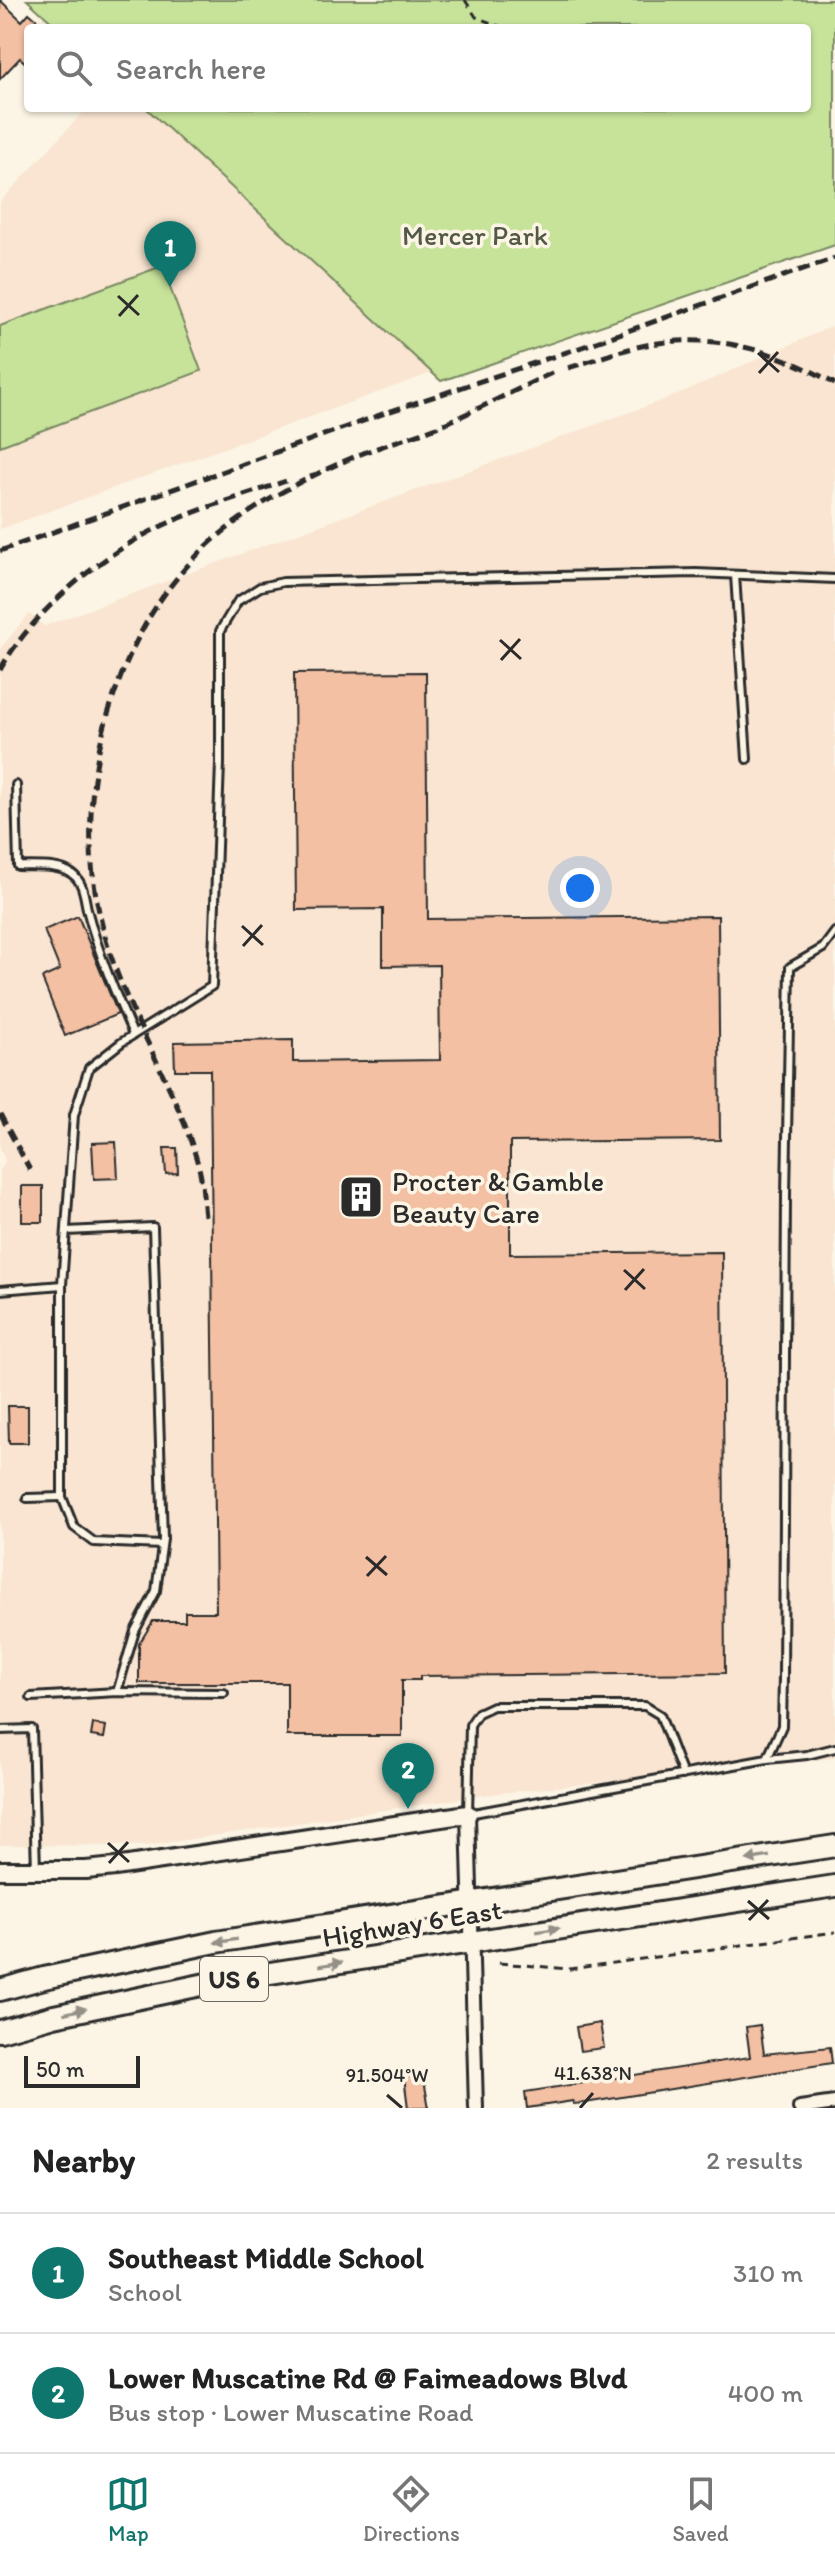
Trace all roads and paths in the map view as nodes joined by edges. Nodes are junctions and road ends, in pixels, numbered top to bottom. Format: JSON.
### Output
{"nodes":[{"id":1,"x":465,"y":0,"type":"edge"},
{"id":2,"x":494,"y":24,"type":"edge"},
{"id":3,"x":735,"y":575,"type":"junction"},
{"id":4,"x":835,"y":579,"type":"edge"},
{"id":5,"x":747,"y":759,"type":"dead end"},
{"id":6,"x":16,"y":785,"type":"dead end"},
{"id":7,"x":835,"y":932,"type":"edge"},
{"id":8,"x":133,"y":1034,"type":"junction"},
{"id":9,"x":66,"y":1231,"type":"junction"},
{"id":10,"x":62,"y":1285,"type":"junction"},
{"id":11,"x":0,"y":1290,"type":"edge"},
{"id":12,"x":62,"y":1497,"type":"junction"},
{"id":13,"x":27,"y":1498,"type":"dead end"},
{"id":14,"x":162,"y":1545,"type":"junction"},
{"id":15,"x":117,"y":1692,"type":"junction"},
{"id":16,"x":224,"y":1693,"type":"dead end"},
{"id":17,"x":31,"y":1697,"type":"dead end"},
{"id":18,"x":0,"y":1730,"type":"edge"},
{"id":19,"x":835,"y":1748,"type":"edge"},
{"id":20,"x":767,"y":1759,"type":"junction"},
{"id":21,"x":683,"y":1775,"type":"junction"},
{"id":22,"x":468,"y":1814,"type":"junction"},
{"id":23,"x":835,"y":1846,"type":"edge"},
{"id":24,"x":0,"y":1870,"type":"edge"},
{"id":25,"x":36,"y":1870,"type":"junction"},
{"id":26,"x":835,"y":1886,"type":"edge"},
{"id":27,"x":469,"y":1902,"type":"junction"},
{"id":28,"x":835,"y":1932,"type":"edge"},
{"id":29,"x":471,"y":1942,"type":"junction"},
{"id":30,"x":499,"y":1963,"type":"dead end"},
{"id":31,"x":0,"y":1990,"type":"edge"},
{"id":32,"x":0,"y":2031,"type":"edge"},
{"id":33,"x":835,"y":2103,"type":"edge"},
{"id":34,"x":476,"y":2108,"type":"edge"},
{"id":35,"x":800,"y":2108,"type":"edge"}],
"edges":[{"from":1,"to":2,"type":"path"},
{"from":3,"to":4,"type":"lane"},
{"from":3,"to":5,"type":"lane"},
{"from":3,"to":8,"type":"lane"},
{"from":6,"to":8,"type":"lane"},
{"from":7,"to":20,"type":"lane"},
{"from":8,"to":9,"type":"lane"},
{"from":9,"to":10,"type":"lane"},
{"from":9,"to":14,"type":"lane"},
{"from":10,"to":11,"type":"lane"},
{"from":10,"to":12,"type":"lane"},
{"from":12,"to":13,"type":"lane"},
{"from":12,"to":14,"type":"lane"},
{"from":14,"to":15,"type":"lane"},
{"from":15,"to":16,"type":"lane"},
{"from":15,"to":17,"type":"lane"},
{"from":18,"to":25,"type":"lane"},
{"from":19,"to":20,"type":"lane"},
{"from":20,"to":21,"type":"lane"},
{"from":21,"to":22,"type":"lane"},
{"from":21,"to":22,"type":"lane"},
{"from":22,"to":25,"type":"street"},
{"from":22,"to":27,"type":"street"},
{"from":23,"to":27,"type":"main road","name":"Highway 6 East","number":"US 6","one_way":true},
{"from":24,"to":25,"type":"street"},
{"from":29,"to":26,"type":"main road","name":"Highway 6 East","number":"US 6","one_way":true},
{"from":27,"to":29,"type":"street"},
{"from":27,"to":31,"type":"main road","name":"Highway 6 East","number":"US 6","one_way":true},
{"from":28,"to":30,"type":"path"},
{"from":32,"to":29,"type":"main road","name":"Highway 6 East","number":"US 6","one_way":true},
{"from":29,"to":34,"type":"street"},
{"from":33,"to":35,"type":"street"}]}
